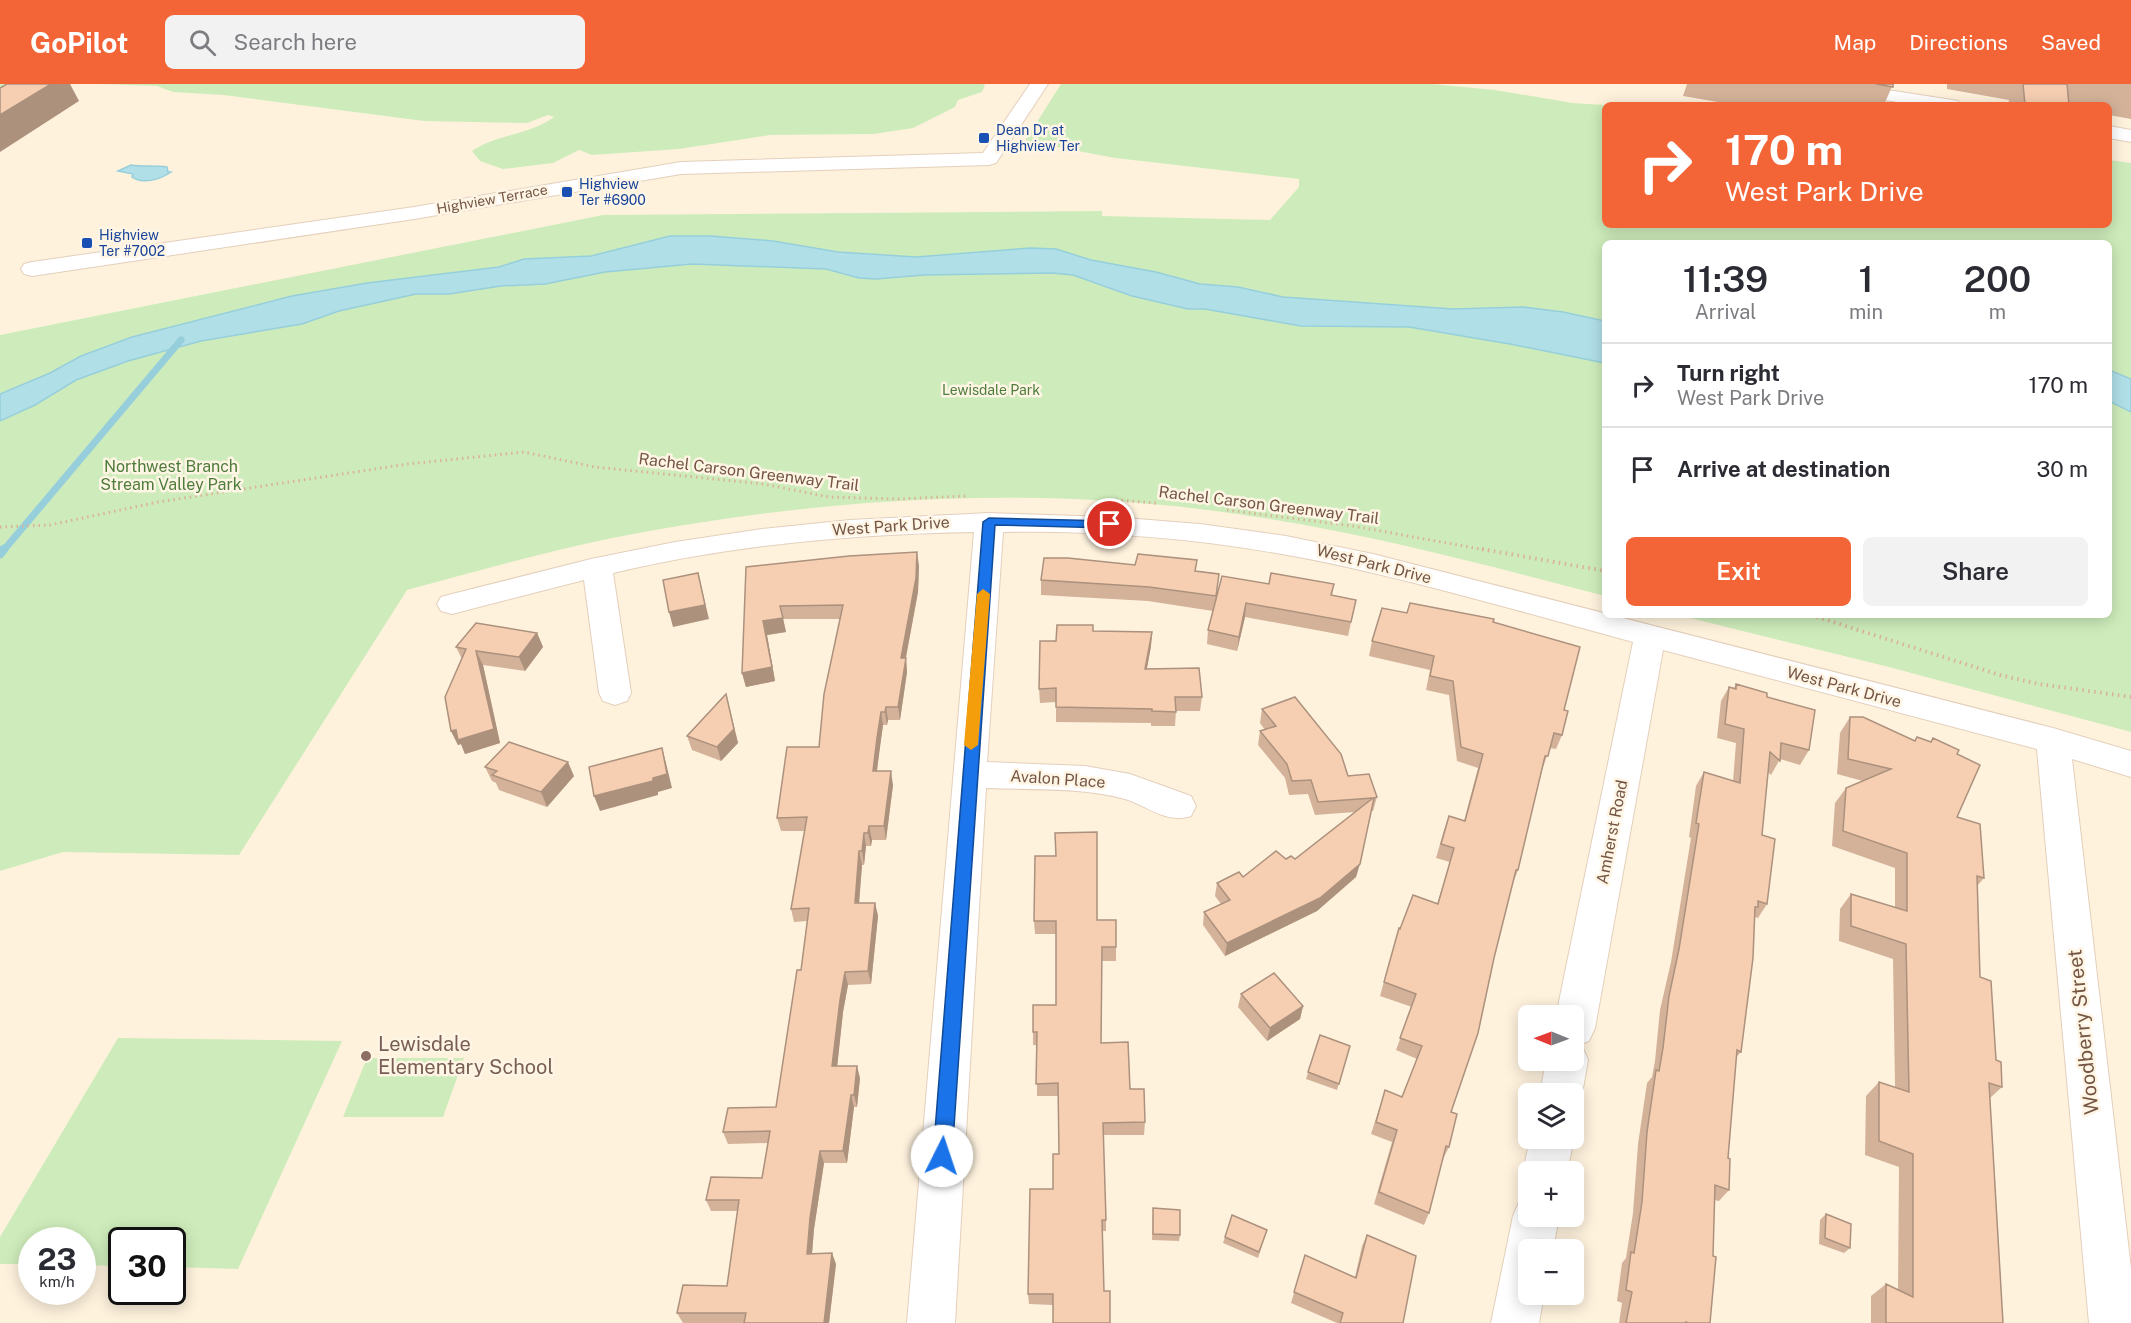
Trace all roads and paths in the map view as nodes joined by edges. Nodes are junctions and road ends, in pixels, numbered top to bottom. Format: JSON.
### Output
{"nodes":[{"id":1,"x":1039,"y":84,"type":"edge"},
{"id":2,"x":1814,"y":84,"type":"edge"},
{"id":3,"x":1932,"y":102,"type":"edge"},
{"id":4,"x":2112,"y":133,"type":"edge"},
{"id":5,"x":2131,"y":136,"type":"edge"},
{"id":6,"x":32,"y":268,"type":"dead end"},
{"id":7,"x":1106,"y":500,"type":"dead end"},
{"id":8,"x":1164,"y":504,"type":"dead end"},
{"id":9,"x":983,"y":509,"type":"junction"},
{"id":10,"x":1223,"y":510,"type":"dead end"},
{"id":11,"x":0,"y":527,"type":"edge"},
{"id":12,"x":597,"y":568,"type":"junction"},
{"id":13,"x":1602,"y":570,"type":"edge"},
{"id":14,"x":452,"y":604,"type":"dead end"},
{"id":15,"x":1820,"y":618,"type":"edge"},
{"id":16,"x":1650,"y":636,"type":"junction"},
{"id":17,"x":615,"y":693,"type":"dead end"},
{"id":18,"x":2131,"y":697,"type":"edge"},
{"id":19,"x":2053,"y":741,"type":"junction"},
{"id":20,"x":2131,"y":764,"type":"edge"},
{"id":21,"x":969,"y":774,"type":"junction"},
{"id":22,"x":1178,"y":806,"type":"dead end"},
{"id":23,"x":1578,"y":1005,"type":"edge"},
{"id":24,"x":1518,"y":1305,"type":"edge"},
{"id":25,"x":931,"y":1323,"type":"edge"},
{"id":26,"x":1515,"y":1323,"type":"edge"},
{"id":27,"x":2113,"y":1323,"type":"edge"}],
"edges":[{"from":1,"to":6,"type":"street","name":"Highview Terrace"},
{"from":2,"to":3,"type":"street"},
{"from":4,"to":5,"type":"street"},
{"from":7,"to":8,"type":"path","name":"Rachel Carson Greenway Trail"},
{"from":9,"to":11,"type":"path","name":"Rachel Carson Greenway Trail"},
{"from":9,"to":12,"type":"street","name":"West Park Drive"},
{"from":9,"to":16,"type":"street","name":"West Park Drive"},
{"from":9,"to":21,"type":"street"},
{"from":10,"to":13,"type":"path","name":"Rachel Carson Greenway Trail"},
{"from":12,"to":14,"type":"street","name":"West Park Drive"},
{"from":12,"to":17,"type":"street"},
{"from":15,"to":18,"type":"path"},
{"from":16,"to":19,"type":"street","name":"West Park Drive"},
{"from":16,"to":23,"type":"street","name":"Amherst Road"},
{"from":19,"to":20,"type":"street","name":"West Park Drive"},
{"from":19,"to":27,"type":"street","name":"Woodberry Street"},
{"from":21,"to":22,"type":"street","name":"Avalon Place"},
{"from":21,"to":25,"type":"street"},
{"from":24,"to":26,"type":"street"}]}
